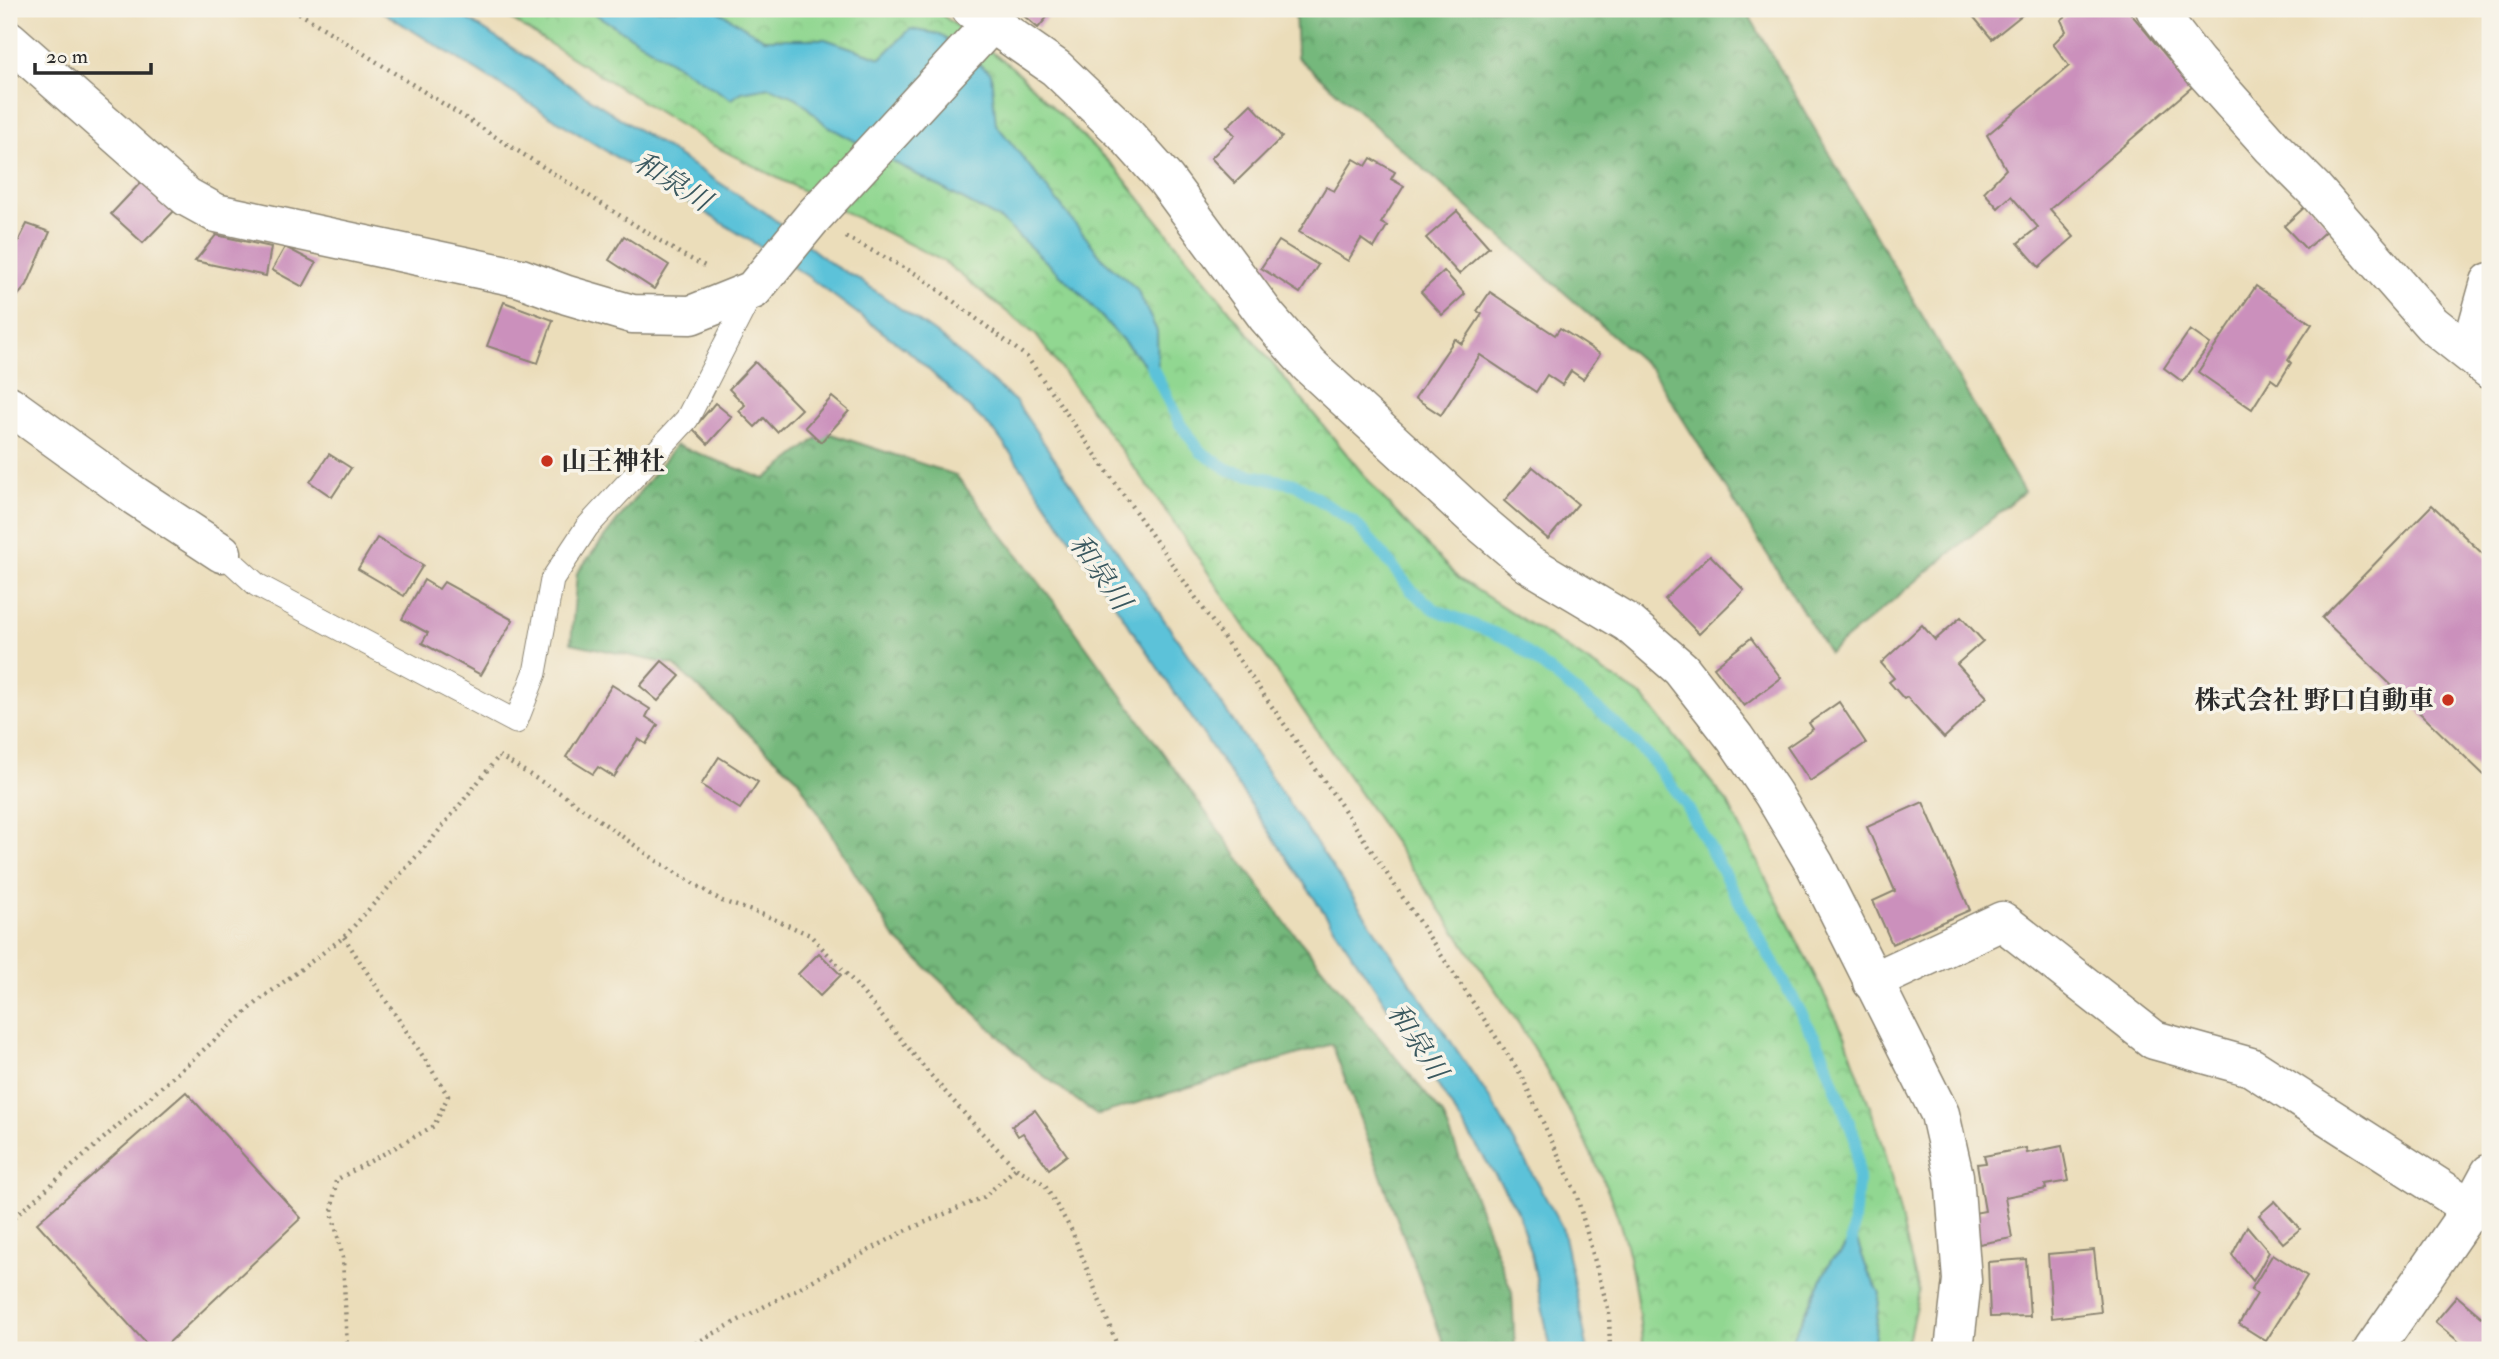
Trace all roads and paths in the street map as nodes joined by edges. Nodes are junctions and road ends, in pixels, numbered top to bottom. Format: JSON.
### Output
{"nodes":[{"id":1,"x":293,"y":9,"type":"edge"},
{"id":2,"x":2155,"y":9,"type":"edge"},
{"id":3,"x":981,"y":16,"type":"edge"},
{"id":4,"x":9,"y":40,"type":"edge"},
{"id":5,"x":811,"y":218,"type":"junction"},
{"id":6,"x":2490,"y":282,"type":"edge"},
{"id":7,"x":753,"y":290,"type":"junction"},
{"id":8,"x":2480,"y":362,"type":"edge"},
{"id":9,"x":9,"y":405,"type":"edge"},
{"id":10,"x":222,"y":553,"type":"joint"},
{"id":11,"x":516,"y":722,"type":"junction"},
{"id":12,"x":499,"y":756,"type":"junction"},
{"id":13,"x":344,"y":937,"type":"junction"},
{"id":14,"x":1872,"y":982,"type":"junction"},
{"id":15,"x":1016,"y":1168,"type":"junction"},
{"id":16,"x":2490,"y":1173,"type":"edge"},
{"id":17,"x":2470,"y":1208,"type":"junction"},
{"id":18,"x":9,"y":1222,"type":"edge"},
{"id":19,"x":346,"y":1350,"type":"edge"},
{"id":20,"x":682,"y":1350,"type":"edge"},
{"id":21,"x":1119,"y":1350,"type":"edge"},
{"id":22,"x":1610,"y":1350,"type":"edge"},
{"id":23,"x":1954,"y":1350,"type":"edge"},
{"id":24,"x":2373,"y":1350,"type":"edge"}],
"edges":[{"from":1,"to":7,"type":"path"},
{"from":2,"to":8,"type":"street"},
{"from":3,"to":5,"type":"street"},
{"from":3,"to":14,"type":"street"},
{"from":4,"to":7,"type":"street"},
{"from":5,"to":7,"type":"street"},
{"from":5,"to":22,"type":"path"},
{"from":6,"to":8,"type":"street"},
{"from":7,"to":11,"type":"lane"},
{"from":9,"to":10,"type":"street"},
{"from":10,"to":11,"type":"lane"},
{"from":11,"to":12,"type":"path"},
{"from":12,"to":13,"type":"path"},
{"from":12,"to":15,"type":"path"},
{"from":13,"to":18,"type":"path"},
{"from":13,"to":19,"type":"path"},
{"from":14,"to":17,"type":"street"},
{"from":14,"to":23,"type":"street"},
{"from":15,"to":20,"type":"path"},
{"from":15,"to":21,"type":"path"},
{"from":16,"to":17,"type":"street"},
{"from":17,"to":24,"type":"street"}]}
